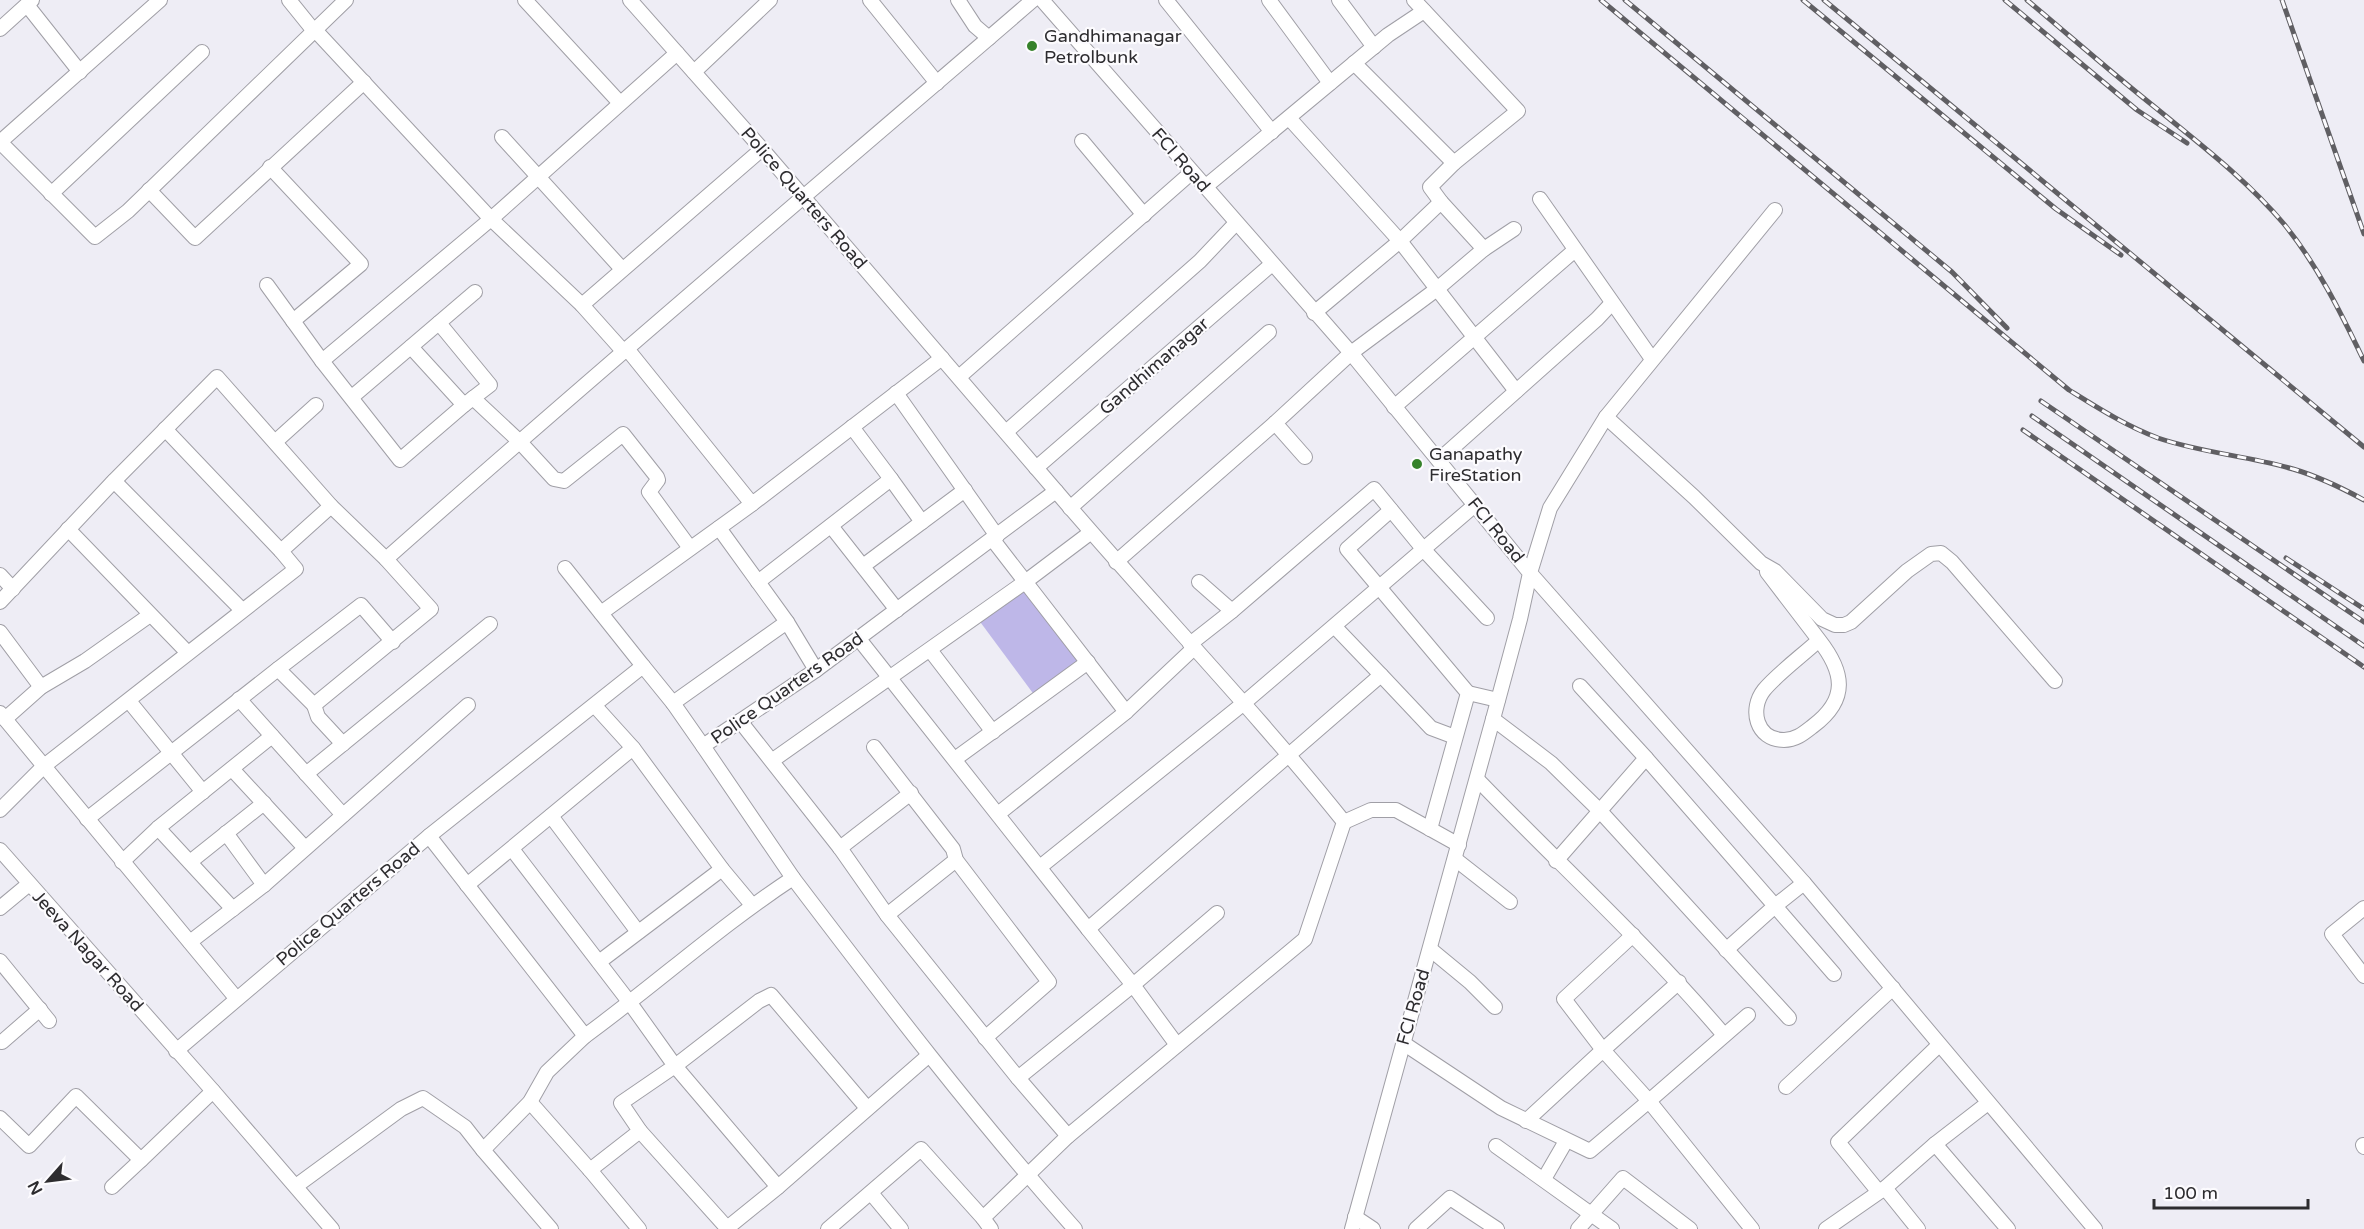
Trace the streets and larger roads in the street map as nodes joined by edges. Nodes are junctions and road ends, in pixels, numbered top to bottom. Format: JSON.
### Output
{"nodes":[{"id":1,"x":160,"y":0,"type":"edge"},
{"id":2,"x":289,"y":0,"type":"edge"},
{"id":3,"x":346,"y":0,"type":"edge"},
{"id":4,"x":525,"y":0,"type":"edge"},
{"id":5,"x":630,"y":0,"type":"edge"},
{"id":6,"x":771,"y":0,"type":"edge"},
{"id":7,"x":870,"y":0,"type":"edge"},
{"id":8,"x":958,"y":0,"type":"edge"},
{"id":9,"x":1033,"y":0,"type":"edge"},
{"id":10,"x":1041,"y":0,"type":"edge"},
{"id":11,"x":1166,"y":0,"type":"edge"},
{"id":12,"x":1269,"y":0,"type":"edge"},
{"id":13,"x":1339,"y":0,"type":"edge"},
{"id":14,"x":1414,"y":0,"type":"edge"},
{"id":15,"x":29,"y":2,"type":"edge"},
{"id":16,"x":1424,"y":11,"type":"junction"},
{"id":17,"x":0,"y":29,"type":"edge"},
{"id":18,"x":314,"y":31,"type":"junction"},
{"id":19,"x":989,"y":38,"type":"junction"},
{"id":20,"x":1374,"y":47,"type":"junction"},
{"id":21,"x":202,"y":52,"type":"dead end"},
{"id":22,"x":677,"y":52,"type":"junction"},
{"id":23,"x":1354,"y":63,"type":"junction"},
{"id":24,"x":80,"y":72,"type":"junction"},
{"id":25,"x":694,"y":72,"type":"junction"},
{"id":26,"x":364,"y":82,"type":"junction"},
{"id":27,"x":937,"y":83,"type":"junction"},
{"id":28,"x":1330,"y":83,"type":"junction"},
{"id":29,"x":620,"y":103,"type":"junction"},
{"id":30,"x":1289,"y":118,"type":"junction"},
{"id":31,"x":1272,"y":132,"type":"junction"},
{"id":32,"x":502,"y":137,"type":"dead end"},
{"id":33,"x":1082,"y":141,"type":"dead end"},
{"id":34,"x":762,"y":149,"type":"junction"},
{"id":35,"x":1454,"y":163,"type":"junction"},
{"id":36,"x":270,"y":167,"type":"junction"},
{"id":37,"x":1192,"y":172,"type":"junction"},
{"id":38,"x":537,"y":178,"type":"junction"},
{"id":39,"x":1205,"y":187,"type":"junction"},
{"id":40,"x":149,"y":190,"type":"junction"},
{"id":41,"x":51,"y":195,"type":"junction"},
{"id":42,"x":803,"y":197,"type":"junction"},
{"id":43,"x":1540,"y":200,"type":"dead end"},
{"id":44,"x":1441,"y":202,"type":"junction"},
{"id":45,"x":1775,"y":210,"type":"dead end"},
{"id":46,"x":1144,"y":215,"type":"junction"},
{"id":47,"x":490,"y":219,"type":"junction"},
{"id":48,"x":1236,"y":223,"type":"junction"},
{"id":49,"x":1514,"y":229,"type":"dead end"},
{"id":50,"x":1400,"y":241,"type":"junction"},
{"id":51,"x":1484,"y":249,"type":"junction"},
{"id":52,"x":1575,"y":250,"type":"junction"},
{"id":53,"x":1272,"y":264,"type":"junction"},
{"id":54,"x":622,"y":269,"type":"junction"},
{"id":55,"x":267,"y":285,"type":"dead end"},
{"id":56,"x":1437,"y":289,"type":"junction"},
{"id":57,"x":475,"y":292,"type":"dead end"},
{"id":58,"x":1612,"y":303,"type":"junction"},
{"id":59,"x":582,"y":305,"type":"junction"},
{"id":60,"x":1314,"y":313,"type":"junction"},
{"id":61,"x":293,"y":321,"type":"junction"},
{"id":62,"x":439,"y":323,"type":"junction"},
{"id":63,"x":1269,"y":332,"type":"dead end"},
{"id":64,"x":1475,"y":339,"type":"junction"},
{"id":65,"x":411,"y":347,"type":"junction"},
{"id":66,"x":626,"y":351,"type":"junction"},
{"id":67,"x":1351,"y":353,"type":"junction"},
{"id":68,"x":942,"y":358,"type":"junction"},
{"id":69,"x":1652,"y":359,"type":"junction"},
{"id":70,"x":322,"y":362,"type":"junction"},
{"id":71,"x":959,"y":377,"type":"junction"},
{"id":72,"x":1516,"y":391,"type":"junction"},
{"id":73,"x":896,"y":393,"type":"junction"},
{"id":74,"x":352,"y":398,"type":"junction"},
{"id":75,"x":469,"y":402,"type":"junction"},
{"id":76,"x":316,"y":405,"type":"dead end"},
{"id":77,"x":1394,"y":407,"type":"junction"},
{"id":78,"x":1606,"y":417,"type":"junction"},
{"id":79,"x":1275,"y":423,"type":"junction"},
{"id":80,"x":852,"y":427,"type":"junction"},
{"id":81,"x":165,"y":429,"type":"junction"},
{"id":82,"x":1006,"y":432,"type":"junction"},
{"id":83,"x":519,"y":441,"type":"junction"},
{"id":84,"x":275,"y":442,"type":"junction"},
{"id":85,"x":1305,"y":457,"type":"dead end"},
{"id":86,"x":1438,"y":459,"type":"junction"},
{"id":87,"x":1036,"y":468,"type":"junction"},
{"id":88,"x":891,"y":479,"type":"junction"},
{"id":89,"x":114,"y":481,"type":"junction"},
{"id":90,"x":964,"y":490,"type":"junction"},
{"id":91,"x":1056,"y":491,"type":"junction"},
{"id":92,"x":752,"y":504,"type":"junction"},
{"id":93,"x":1475,"y":505,"type":"junction"},
{"id":94,"x":331,"y":506,"type":"junction"},
{"id":95,"x":1070,"y":508,"type":"junction"},
{"id":96,"x":1391,"y":510,"type":"junction"},
{"id":97,"x":922,"y":522,"type":"junction"},
{"id":98,"x":831,"y":526,"type":"junction"},
{"id":99,"x":719,"y":528,"type":"junction"},
{"id":100,"x":68,"y":530,"type":"junction"},
{"id":101,"x":1090,"y":533,"type":"junction"},
{"id":102,"x":995,"y":538,"type":"junction"},
{"id":103,"x":690,"y":548,"type":"junction"},
{"id":104,"x":281,"y":550,"type":"junction"},
{"id":105,"x":1424,"y":550,"type":"junction"},
{"id":106,"x":386,"y":559,"type":"junction"},
{"id":107,"x":1116,"y":562,"type":"junction"},
{"id":108,"x":1761,"y":563,"type":"junction"},
{"id":109,"x":862,"y":566,"type":"junction"},
{"id":110,"x":565,"y":568,"type":"dead end"},
{"id":111,"x":1530,"y":573,"type":"junction"},
{"id":112,"x":0,"y":575,"type":"edge"},
{"id":113,"x":758,"y":582,"type":"junction"},
{"id":114,"x":1025,"y":582,"type":"junction"},
{"id":115,"x":1199,"y":582,"type":"dead end"},
{"id":116,"x":1381,"y":587,"type":"junction"},
{"id":117,"x":13,"y":589,"type":"junction"},
{"id":118,"x":0,"y":602,"type":"edge"},
{"id":119,"x":242,"y":610,"type":"junction"},
{"id":120,"x":897,"y":610,"type":"junction"},
{"id":121,"x":1232,"y":611,"type":"junction"},
{"id":122,"x":601,"y":613,"type":"junction"},
{"id":123,"x":150,"y":615,"type":"junction"},
{"id":124,"x":1486,"y":618,"type":"dead end"},
{"id":125,"x":787,"y":622,"type":"junction"},
{"id":126,"x":490,"y":624,"type":"dead end"},
{"id":127,"x":1335,"y":627,"type":"junction"},
{"id":128,"x":0,"y":632,"type":"edge"},
{"id":129,"x":859,"y":639,"type":"junction"},
{"id":130,"x":1819,"y":640,"type":"junction"},
{"id":131,"x":393,"y":642,"type":"junction"},
{"id":132,"x":1192,"y":646,"type":"junction"},
{"id":133,"x":930,"y":650,"type":"junction"},
{"id":134,"x":187,"y":652,"type":"junction"},
{"id":135,"x":1088,"y":662,"type":"junction"},
{"id":136,"x":643,"y":666,"type":"junction"},
{"id":137,"x":278,"y":669,"type":"junction"},
{"id":138,"x":816,"y":670,"type":"junction"},
{"id":139,"x":1381,"y":675,"type":"junction"},
{"id":140,"x":891,"y":677,"type":"junction"},
{"id":141,"x":2055,"y":681,"type":"dead end"},
{"id":142,"x":1580,"y":686,"type":"dead end"},
{"id":143,"x":41,"y":687,"type":"junction"},
{"id":144,"x":1468,"y":693,"type":"junction"},
{"id":145,"x":239,"y":699,"type":"junction"},
{"id":146,"x":1498,"y":700,"type":"junction"},
{"id":147,"x":129,"y":701,"type":"junction"},
{"id":148,"x":1244,"y":703,"type":"junction"},
{"id":149,"x":673,"y":704,"type":"junction"},
{"id":150,"x":314,"y":705,"type":"junction"},
{"id":151,"x":468,"y":705,"type":"dead end"},
{"id":152,"x":595,"y":706,"type":"junction"},
{"id":153,"x":1126,"y":712,"type":"junction"},
{"id":154,"x":2,"y":716,"type":"edge"},
{"id":155,"x":1493,"y":719,"type":"junction"},
{"id":156,"x":740,"y":721,"type":"junction"},
{"id":157,"x":993,"y":732,"type":"junction"},
{"id":158,"x":272,"y":736,"type":"junction"},
{"id":159,"x":1455,"y":737,"type":"junction"},
{"id":160,"x":343,"y":744,"type":"junction"},
{"id":161,"x":703,"y":746,"type":"junction"},
{"id":162,"x":874,"y":747,"type":"dead end"},
{"id":163,"x":633,"y":748,"type":"junction"},
{"id":164,"x":170,"y":753,"type":"junction"},
{"id":165,"x":1290,"y":754,"type":"junction"},
{"id":166,"x":1646,"y":758,"type":"junction"},
{"id":167,"x":955,"y":759,"type":"junction"},
{"id":168,"x":773,"y":760,"type":"junction"},
{"id":169,"x":44,"y":766,"type":"junction"},
{"id":170,"x":232,"y":769,"type":"junction"},
{"id":171,"x":306,"y":774,"type":"junction"},
{"id":172,"x":1477,"y":779,"type":"junction"},
{"id":173,"x":203,"y":792,"type":"junction"},
{"id":174,"x":911,"y":793,"type":"junction"},
{"id":175,"x":264,"y":803,"type":"junction"},
{"id":176,"x":0,"y":810,"type":"edge"},
{"id":177,"x":1600,"y":811,"type":"junction"},
{"id":178,"x":998,"y":814,"type":"junction"},
{"id":179,"x":343,"y":815,"type":"junction"},
{"id":180,"x":551,"y":816,"type":"junction"},
{"id":181,"x":87,"y":819,"type":"junction"},
{"id":182,"x":1344,"y":822,"type":"junction"},
{"id":183,"x":158,"y":828,"type":"junction"},
{"id":184,"x":1430,"y":829,"type":"junction"},
{"id":185,"x":226,"y":833,"type":"junction"},
{"id":186,"x":429,"y":836,"type":"junction"},
{"id":187,"x":305,"y":848,"type":"junction"},
{"id":188,"x":840,"y":848,"type":"junction"},
{"id":189,"x":512,"y":849,"type":"junction"},
{"id":190,"x":0,"y":850,"type":"edge"},
{"id":191,"x":1457,"y":852,"type":"junction"},
{"id":192,"x":956,"y":860,"type":"junction"},
{"id":193,"x":1556,"y":861,"type":"junction"},
{"id":194,"x":122,"y":862,"type":"junction"},
{"id":195,"x":190,"y":862,"type":"junction"},
{"id":196,"x":1040,"y":867,"type":"junction"},
{"id":197,"x":722,"y":869,"type":"junction"},
{"id":198,"x":793,"y":878,"type":"junction"},
{"id":199,"x":1804,"y":883,"type":"junction"},
{"id":200,"x":29,"y":884,"type":"junction"},
{"id":201,"x":264,"y":885,"type":"junction"},
{"id":202,"x":467,"y":885,"type":"junction"},
{"id":203,"x":1509,"y":903,"type":"dead end"},
{"id":204,"x":752,"y":905,"type":"junction"},
{"id":205,"x":1775,"y":906,"type":"junction"},
{"id":206,"x":0,"y":908,"type":"edge"},
{"id":207,"x":2364,"y":908,"type":"edge"},
{"id":208,"x":233,"y":909,"type":"junction"},
{"id":209,"x":1217,"y":913,"type":"dead end"},
{"id":210,"x":887,"y":915,"type":"junction"},
{"id":211,"x":1088,"y":929,"type":"junction"},
{"id":212,"x":638,"y":932,"type":"junction"},
{"id":213,"x":1633,"y":935,"type":"junction"},
{"id":214,"x":190,"y":942,"type":"junction"},
{"id":215,"x":1430,"y":949,"type":"junction"},
{"id":216,"x":1726,"y":950,"type":"junction"},
{"id":217,"x":0,"y":961,"type":"edge"},
{"id":218,"x":599,"y":962,"type":"junction"},
{"id":219,"x":1834,"y":974,"type":"dead end"},
{"id":220,"x":2364,"y":976,"type":"edge"},
{"id":221,"x":1679,"y":982,"type":"junction"},
{"id":222,"x":1133,"y":985,"type":"junction"},
{"id":223,"x":1893,"y":988,"type":"junction"},
{"id":224,"x":236,"y":998,"type":"junction"},
{"id":225,"x":630,"y":1003,"type":"junction"},
{"id":226,"x":1495,"y":1007,"type":"dead end"},
{"id":227,"x":1748,"y":1015,"type":"dead end"},
{"id":228,"x":1789,"y":1018,"type":"dead end"},
{"id":229,"x":1724,"y":1035,"type":"junction"},
{"id":230,"x":585,"y":1036,"type":"junction"},
{"id":231,"x":985,"y":1038,"type":"junction"},
{"id":232,"x":1,"y":1042,"type":"edge"},
{"id":233,"x":1402,"y":1043,"type":"junction"},
{"id":234,"x":1177,"y":1045,"type":"junction"},
{"id":235,"x":1939,"y":1045,"type":"junction"},
{"id":236,"x":1603,"y":1050,"type":"junction"},
{"id":237,"x":176,"y":1051,"type":"junction"},
{"id":238,"x":928,"y":1056,"type":"junction"},
{"id":239,"x":675,"y":1066,"type":"junction"},
{"id":240,"x":1018,"y":1078,"type":"junction"},
{"id":241,"x":1786,"y":1087,"type":"dead end"},
{"id":242,"x":213,"y":1091,"type":"junction"},
{"id":243,"x":1649,"y":1101,"type":"junction"},
{"id":244,"x":530,"y":1102,"type":"junction"},
{"id":245,"x":1988,"y":1102,"type":"junction"},
{"id":246,"x":867,"y":1108,"type":"junction"},
{"id":247,"x":0,"y":1118,"type":"edge"},
{"id":248,"x":1526,"y":1121,"type":"junction"},
{"id":249,"x":640,"y":1131,"type":"junction"},
{"id":250,"x":1068,"y":1136,"type":"junction"},
{"id":251,"x":1566,"y":1141,"type":"junction"},
{"id":252,"x":1935,"y":1144,"type":"junction"},
{"id":253,"x":1496,"y":1146,"type":"dead end"},
{"id":254,"x":483,"y":1150,"type":"junction"},
{"id":255,"x":141,"y":1160,"type":"junction"},
{"id":256,"x":590,"y":1170,"type":"junction"},
{"id":257,"x":1028,"y":1176,"type":"junction"},
{"id":258,"x":1544,"y":1179,"type":"junction"},
{"id":259,"x":296,"y":1186,"type":"junction"},
{"id":260,"x":112,"y":1187,"type":"dead end"},
{"id":261,"x":778,"y":1187,"type":"junction"},
{"id":262,"x":1882,"y":1189,"type":"junction"},
{"id":263,"x":871,"y":1193,"type":"junction"},
{"id":264,"x":1591,"y":1213,"type":"junction"},
{"id":265,"x":987,"y":1223,"type":"edge"},
{"id":266,"x":1353,"y":1223,"type":"edge"},
{"id":267,"x":332,"y":1229,"type":"edge"},
{"id":268,"x":551,"y":1229,"type":"edge"},
{"id":269,"x":639,"y":1229,"type":"edge"},
{"id":270,"x":727,"y":1229,"type":"edge"},
{"id":271,"x":828,"y":1229,"type":"edge"},
{"id":272,"x":901,"y":1229,"type":"edge"},
{"id":273,"x":1075,"y":1229,"type":"edge"},
{"id":274,"x":1373,"y":1229,"type":"edge"},
{"id":275,"x":1416,"y":1229,"type":"edge"},
{"id":276,"x":1497,"y":1229,"type":"edge"},
{"id":277,"x":1578,"y":1229,"type":"edge"},
{"id":278,"x":1612,"y":1229,"type":"edge"},
{"id":279,"x":1690,"y":1229,"type":"edge"},
{"id":280,"x":1752,"y":1229,"type":"edge"},
{"id":281,"x":1826,"y":1229,"type":"edge"},
{"id":282,"x":1918,"y":1229,"type":"edge"},
{"id":283,"x":2008,"y":1229,"type":"edge"},
{"id":284,"x":2096,"y":1229,"type":"edge"}],
"edges":[{"from":1,"to":24,"type":"street"},
{"from":2,"to":18,"type":"street"},
{"from":3,"to":18,"type":"street"},
{"from":4,"to":29,"type":"street"},
{"from":5,"to":22,"type":"street","name":"Police Quarters Road"},
{"from":6,"to":25,"type":"street"},
{"from":7,"to":27,"type":"street"},
{"from":8,"to":19,"type":"street"},
{"from":9,"to":19,"type":"street"},
{"from":10,"to":37,"type":"street","name":"FCI Road"},
{"from":11,"to":31,"type":"street"},
{"from":12,"to":28,"type":"street"},
{"from":13,"to":20,"type":"street"},
{"from":14,"to":16,"type":"street"},
{"from":15,"to":17,"type":"street"},
{"from":15,"to":24,"type":"street"},
{"from":16,"to":20,"type":"street"},
{"from":16,"to":35,"type":"street"},
{"from":18,"to":26,"type":"street"},
{"from":18,"to":40,"type":"street"},
{"from":19,"to":27,"type":"street"},
{"from":20,"to":23,"type":"street"},
{"from":21,"to":41,"type":"street"},
{"from":22,"to":25,"type":"street","name":"Police Quarters Road"},
{"from":22,"to":29,"type":"street"},
{"from":23,"to":28,"type":"street"},
{"from":23,"to":35,"type":"street"},
{"from":24,"to":41,"type":"street"},
{"from":25,"to":34,"type":"street","name":"Police Quarters Road"},
{"from":26,"to":36,"type":"street"},
{"from":26,"to":47,"type":"street"},
{"from":27,"to":42,"type":"street"},
{"from":28,"to":30,"type":"street"},
{"from":29,"to":38,"type":"street"},
{"from":30,"to":31,"type":"street"},
{"from":30,"to":50,"type":"street"},
{"from":31,"to":39,"type":"street"},
{"from":32,"to":38,"type":"street"},
{"from":33,"to":46,"type":"street"},
{"from":34,"to":42,"type":"street","name":"Police Quarters Road"},
{"from":34,"to":54,"type":"street"},
{"from":35,"to":44,"type":"street"},
{"from":36,"to":40,"type":"street"},
{"from":36,"to":61,"type":"street"},
{"from":37,"to":39,"type":"street","name":"FCI Road"},
{"from":37,"to":46,"type":"street"},
{"from":38,"to":47,"type":"street"},
{"from":38,"to":54,"type":"street"},
{"from":39,"to":48,"type":"street","name":"FCI Road"},
{"from":40,"to":41,"type":"street"},
{"from":42,"to":66,"type":"street"},
{"from":42,"to":68,"type":"street","name":"Police Quarters Road"},
{"from":43,"to":52,"type":"street"},
{"from":44,"to":50,"type":"street"},
{"from":44,"to":51,"type":"street"},
{"from":45,"to":69,"type":"street"},
{"from":46,"to":71,"type":"street"},
{"from":47,"to":59,"type":"street"},
{"from":47,"to":70,"type":"street"},
{"from":48,"to":53,"type":"street","name":"FCI Road"},
{"from":48,"to":82,"type":"street"},
{"from":49,"to":51,"type":"street"},
{"from":50,"to":56,"type":"street"},
{"from":50,"to":60,"type":"street"},
{"from":51,"to":56,"type":"street"},
{"from":52,"to":58,"type":"street"},
{"from":52,"to":64,"type":"street"},
{"from":53,"to":60,"type":"street","name":"FCI Road"},
{"from":53,"to":87,"type":"street","name":"Gandhimanagar"},
{"from":54,"to":59,"type":"street"},
{"from":55,"to":61,"type":"street"},
{"from":56,"to":64,"type":"street"},
{"from":56,"to":67,"type":"street"},
{"from":57,"to":62,"type":"street"},
{"from":58,"to":69,"type":"street"},
{"from":58,"to":72,"type":"street"},
{"from":59,"to":66,"type":"street"},
{"from":60,"to":67,"type":"street","name":"FCI Road"},
{"from":61,"to":70,"type":"street"},
{"from":62,"to":65,"type":"street"},
{"from":62,"to":75,"type":"street"},
{"from":63,"to":95,"type":"street"},
{"from":64,"to":72,"type":"street"},
{"from":64,"to":77,"type":"street"},
{"from":65,"to":74,"type":"street"},
{"from":65,"to":75,"type":"street"},
{"from":66,"to":83,"type":"street"},
{"from":66,"to":92,"type":"street"},
{"from":67,"to":77,"type":"street","name":"FCI Road"},
{"from":67,"to":79,"type":"street"},
{"from":68,"to":71,"type":"street","name":"Police Quarters Road"},
{"from":68,"to":73,"type":"street"},
{"from":69,"to":78,"type":"street"},
{"from":70,"to":74,"type":"street"},
{"from":71,"to":82,"type":"street","name":"Police Quarters Road"},
{"from":72,"to":86,"type":"street"},
{"from":73,"to":80,"type":"street"},
{"from":73,"to":90,"type":"street"},
{"from":74,"to":75,"type":"street"},
{"from":75,"to":83,"type":"street"},
{"from":76,"to":84,"type":"street"},
{"from":77,"to":86,"type":"street","name":"FCI Road"},
{"from":78,"to":108,"type":"street"},
{"from":78,"to":111,"type":"street"},
{"from":79,"to":85,"type":"street"},
{"from":79,"to":107,"type":"street"},
{"from":80,"to":88,"type":"street"},
{"from":80,"to":92,"type":"street"},
{"from":81,"to":84,"type":"street"},
{"from":81,"to":89,"type":"street"},
{"from":81,"to":104,"type":"street"},
{"from":82,"to":87,"type":"street","name":"Police Quarters Road"},
{"from":83,"to":103,"type":"street"},
{"from":83,"to":106,"type":"street"},
{"from":84,"to":94,"type":"street"},
{"from":86,"to":93,"type":"street","name":"FCI Road"},
{"from":87,"to":91,"type":"street","name":"Police Quarters Road"},
{"from":88,"to":97,"type":"street"},
{"from":88,"to":98,"type":"street"},
{"from":89,"to":100,"type":"street"},
{"from":89,"to":119,"type":"street"},
{"from":90,"to":97,"type":"street"},
{"from":90,"to":102,"type":"street"},
{"from":91,"to":95,"type":"street"},
{"from":91,"to":102,"type":"street","name":"Police Quarters Road"},
{"from":92,"to":99,"type":"street"},
{"from":93,"to":105,"type":"street"},
{"from":93,"to":111,"type":"street","name":"FCI Road"},
{"from":94,"to":104,"type":"street"},
{"from":94,"to":106,"type":"street"},
{"from":95,"to":101,"type":"street"},
{"from":96,"to":105,"type":"street"},
{"from":96,"to":116,"type":"street"},
{"from":96,"to":121,"type":"street"},
{"from":97,"to":109,"type":"street"},
{"from":98,"to":109,"type":"street"},
{"from":98,"to":113,"type":"street"},
{"from":99,"to":103,"type":"street"},
{"from":99,"to":113,"type":"street"},
{"from":100,"to":117,"type":"street"},
{"from":100,"to":123,"type":"street"},
{"from":101,"to":107,"type":"street"},
{"from":101,"to":114,"type":"street"},
{"from":102,"to":114,"type":"street"},
{"from":102,"to":120,"type":"street","name":"Police Quarters Road"},
{"from":103,"to":122,"type":"street"},
{"from":104,"to":119,"type":"street"},
{"from":105,"to":116,"type":"street"},
{"from":105,"to":124,"type":"street"},
{"from":106,"to":131,"type":"street"},
{"from":107,"to":132,"type":"street"},
{"from":108,"to":130,"type":"street"},
{"from":108,"to":141,"type":"street"},
{"from":109,"to":120,"type":"street"},
{"from":110,"to":122,"type":"street"},
{"from":111,"to":146,"type":"street","name":"FCI Road"},
{"from":111,"to":199,"type":"street"},
{"from":112,"to":117,"type":"street"},
{"from":113,"to":125,"type":"street"},
{"from":114,"to":133,"type":"street"},
{"from":114,"to":135,"type":"street"},
{"from":115,"to":121,"type":"street"},
{"from":116,"to":127,"type":"street"},
{"from":116,"to":144,"type":"street"},
{"from":117,"to":118,"type":"street"},
{"from":119,"to":134,"type":"street"},
{"from":120,"to":129,"type":"street","name":"Police Quarters Road"},
{"from":121,"to":132,"type":"street"},
{"from":122,"to":136,"type":"street"},
{"from":123,"to":134,"type":"street"},
{"from":123,"to":143,"type":"street"},
{"from":125,"to":138,"type":"street"},
{"from":125,"to":149,"type":"street"},
{"from":126,"to":160,"type":"street"},
{"from":127,"to":139,"type":"street"},
{"from":127,"to":148,"type":"street"},
{"from":128,"to":143,"type":"street"},
{"from":129,"to":138,"type":"street","name":"Police Quarters Road"},
{"from":129,"to":140,"type":"street"},
{"from":130,"to":130,"type":"street"},
{"from":131,"to":137,"type":"street"},
{"from":131,"to":150,"type":"street"},
{"from":132,"to":148,"type":"street"},
{"from":132,"to":153,"type":"street"},
{"from":133,"to":140,"type":"street"},
{"from":133,"to":157,"type":"street"},
{"from":134,"to":147,"type":"street"},
{"from":135,"to":153,"type":"street"},
{"from":135,"to":157,"type":"street"},
{"from":136,"to":149,"type":"street"},
{"from":136,"to":152,"type":"street"},
{"from":137,"to":145,"type":"street"},
{"from":137,"to":150,"type":"street"},
{"from":138,"to":156,"type":"street","name":"Police Quarters Road"},
{"from":139,"to":159,"type":"street"},
{"from":139,"to":165,"type":"street"},
{"from":140,"to":167,"type":"street"},
{"from":140,"to":168,"type":"street"},
{"from":142,"to":166,"type":"street"},
{"from":143,"to":154,"type":"street"},
{"from":144,"to":146,"type":"street"},
{"from":144,"to":159,"type":"street"},
{"from":145,"to":158,"type":"street"},
{"from":145,"to":164,"type":"street"},
{"from":146,"to":155,"type":"street","name":"FCI Road"},
{"from":147,"to":164,"type":"street"},
{"from":147,"to":169,"type":"street"},
{"from":148,"to":165,"type":"street"},
{"from":148,"to":196,"type":"street"},
{"from":149,"to":161,"type":"street"},
{"from":150,"to":160,"type":"street"},
{"from":151,"to":179,"type":"street"},
{"from":152,"to":163,"type":"street"},
{"from":152,"to":186,"type":"street"},
{"from":153,"to":178,"type":"street"},
{"from":154,"to":169,"type":"street"},
{"from":155,"to":172,"type":"street","name":"FCI Road"},
{"from":155,"to":177,"type":"street"},
{"from":156,"to":161,"type":"street","name":"Police Quarters Road"},
{"from":156,"to":168,"type":"street"},
{"from":157,"to":167,"type":"street"},
{"from":158,"to":170,"type":"street"},
{"from":158,"to":171,"type":"street"},
{"from":159,"to":184,"type":"street"},
{"from":160,"to":171,"type":"street"},
{"from":161,"to":198,"type":"street","name":"Police Quarters Road"},
{"from":162,"to":174,"type":"street"},
{"from":163,"to":180,"type":"street"},
{"from":163,"to":197,"type":"street"},
{"from":164,"to":173,"type":"street"},
{"from":164,"to":181,"type":"street"},
{"from":165,"to":182,"type":"street"},
{"from":165,"to":211,"type":"street"},
{"from":166,"to":177,"type":"street"},
{"from":166,"to":205,"type":"street"},
{"from":167,"to":178,"type":"street"},
{"from":168,"to":188,"type":"street"},
{"from":169,"to":176,"type":"street"},
{"from":169,"to":181,"type":"street"},
{"from":170,"to":173,"type":"street"},
{"from":170,"to":175,"type":"street"},
{"from":171,"to":179,"type":"street"},
{"from":172,"to":191,"type":"street","name":"FCI Road"},
{"from":172,"to":193,"type":"street"},
{"from":173,"to":183,"type":"street"},
{"from":174,"to":188,"type":"street"},
{"from":174,"to":192,"type":"street"},
{"from":175,"to":185,"type":"street"},
{"from":175,"to":187,"type":"street"},
{"from":177,"to":193,"type":"street"},
{"from":177,"to":216,"type":"street"},
{"from":178,"to":196,"type":"street"},
{"from":179,"to":187,"type":"street"},
{"from":180,"to":189,"type":"street"},
{"from":180,"to":212,"type":"street"},
{"from":181,"to":194,"type":"street"},
{"from":182,"to":184,"type":"street"},
{"from":182,"to":234,"type":"street"},
{"from":183,"to":194,"type":"street"},
{"from":183,"to":195,"type":"street"},
{"from":184,"to":191,"type":"street"},
{"from":185,"to":195,"type":"street"},
{"from":185,"to":201,"type":"street"},
{"from":186,"to":202,"type":"street","name":"Police Quarters Road"},
{"from":186,"to":224,"type":"street","name":"Police Quarters Road"},
{"from":187,"to":201,"type":"street"},
{"from":188,"to":210,"type":"street"},
{"from":189,"to":202,"type":"street"},
{"from":189,"to":218,"type":"street"},
{"from":190,"to":200,"type":"street","name":"Jeeva Nagar Road"},
{"from":191,"to":203,"type":"street"},
{"from":191,"to":215,"type":"street","name":"FCI Road"},
{"from":192,"to":210,"type":"street"},
{"from":192,"to":231,"type":"street"},
{"from":193,"to":213,"type":"street"},
{"from":194,"to":214,"type":"street"},
{"from":195,"to":208,"type":"street"},
{"from":196,"to":211,"type":"street"},
{"from":197,"to":204,"type":"street"},
{"from":197,"to":212,"type":"street"},
{"from":198,"to":204,"type":"street"},
{"from":198,"to":238,"type":"street","name":"Police Quarters Road"},
{"from":199,"to":205,"type":"street"},
{"from":199,"to":223,"type":"street"},
{"from":200,"to":206,"type":"street"},
{"from":200,"to":237,"type":"street","name":"Jeeva Nagar Road"},
{"from":201,"to":208,"type":"street"},
{"from":202,"to":230,"type":"street","name":"Police Quarters Road"},
{"from":204,"to":225,"type":"street"},
{"from":205,"to":216,"type":"street"},
{"from":205,"to":219,"type":"street"},
{"from":207,"to":220,"type":"street"},
{"from":208,"to":214,"type":"street"},
{"from":209,"to":222,"type":"street"},
{"from":210,"to":231,"type":"street"},
{"from":211,"to":222,"type":"street"},
{"from":212,"to":218,"type":"street"},
{"from":213,"to":221,"type":"street"},
{"from":213,"to":236,"type":"street"},
{"from":214,"to":224,"type":"street"},
{"from":215,"to":226,"type":"street"},
{"from":215,"to":233,"type":"street","name":"FCI Road"},
{"from":216,"to":228,"type":"street"},
{"from":217,"to":232,"type":"street"},
{"from":218,"to":225,"type":"street"},
{"from":221,"to":229,"type":"street"},
{"from":221,"to":236,"type":"street"},
{"from":222,"to":234,"type":"street"},
{"from":222,"to":240,"type":"street"},
{"from":223,"to":235,"type":"street"},
{"from":223,"to":241,"type":"street"},
{"from":224,"to":237,"type":"street","name":"Police Quarters Road"},
{"from":225,"to":230,"type":"street"},
{"from":225,"to":239,"type":"street"},
{"from":227,"to":229,"type":"street"},
{"from":229,"to":243,"type":"street"},
{"from":230,"to":244,"type":"street"},
{"from":231,"to":240,"type":"street"},
{"from":233,"to":248,"type":"street"},
{"from":233,"to":266,"type":"street","name":"FCI Road"},
{"from":234,"to":250,"type":"street"},
{"from":235,"to":245,"type":"street"},
{"from":235,"to":262,"type":"street"},
{"from":236,"to":243,"type":"street"},
{"from":236,"to":248,"type":"street"},
{"from":237,"to":242,"type":"street"},
{"from":238,"to":246,"type":"street"},
{"from":238,"to":257,"type":"street","name":"Police Quarters Road"},
{"from":239,"to":246,"type":"street"},
{"from":239,"to":249,"type":"street"},
{"from":239,"to":261,"type":"street"},
{"from":240,"to":250,"type":"street"},
{"from":242,"to":255,"type":"street"},
{"from":242,"to":259,"type":"street"},
{"from":243,"to":251,"type":"street"},
{"from":243,"to":280,"type":"street"},
{"from":244,"to":254,"type":"street"},
{"from":244,"to":256,"type":"street"},
{"from":245,"to":252,"type":"street"},
{"from":245,"to":284,"type":"street"},
{"from":246,"to":261,"type":"street"},
{"from":247,"to":255,"type":"street"},
{"from":248,"to":251,"type":"street"},
{"from":249,"to":256,"type":"street"},
{"from":249,"to":270,"type":"street"},
{"from":250,"to":257,"type":"street"},
{"from":251,"to":258,"type":"street"},
{"from":252,"to":262,"type":"street"},
{"from":252,"to":283,"type":"street"},
{"from":253,"to":258,"type":"street"},
{"from":254,"to":259,"type":"street"},
{"from":254,"to":268,"type":"street"},
{"from":255,"to":260,"type":"street"},
{"from":256,"to":269,"type":"street"},
{"from":257,"to":265,"type":"street"},
{"from":257,"to":273,"type":"street","name":"Police Quarters Road"},
{"from":258,"to":264,"type":"street"},
{"from":259,"to":267,"type":"street"},
{"from":261,"to":270,"type":"street"},
{"from":262,"to":281,"type":"street"},
{"from":262,"to":282,"type":"street"},
{"from":263,"to":265,"type":"street"},
{"from":263,"to":271,"type":"street"},
{"from":263,"to":272,"type":"street"},
{"from":264,"to":277,"type":"street"},
{"from":264,"to":278,"type":"street"},
{"from":264,"to":279,"type":"street"},
{"from":266,"to":274,"type":"street"},
{"from":275,"to":276,"type":"street"}]}
